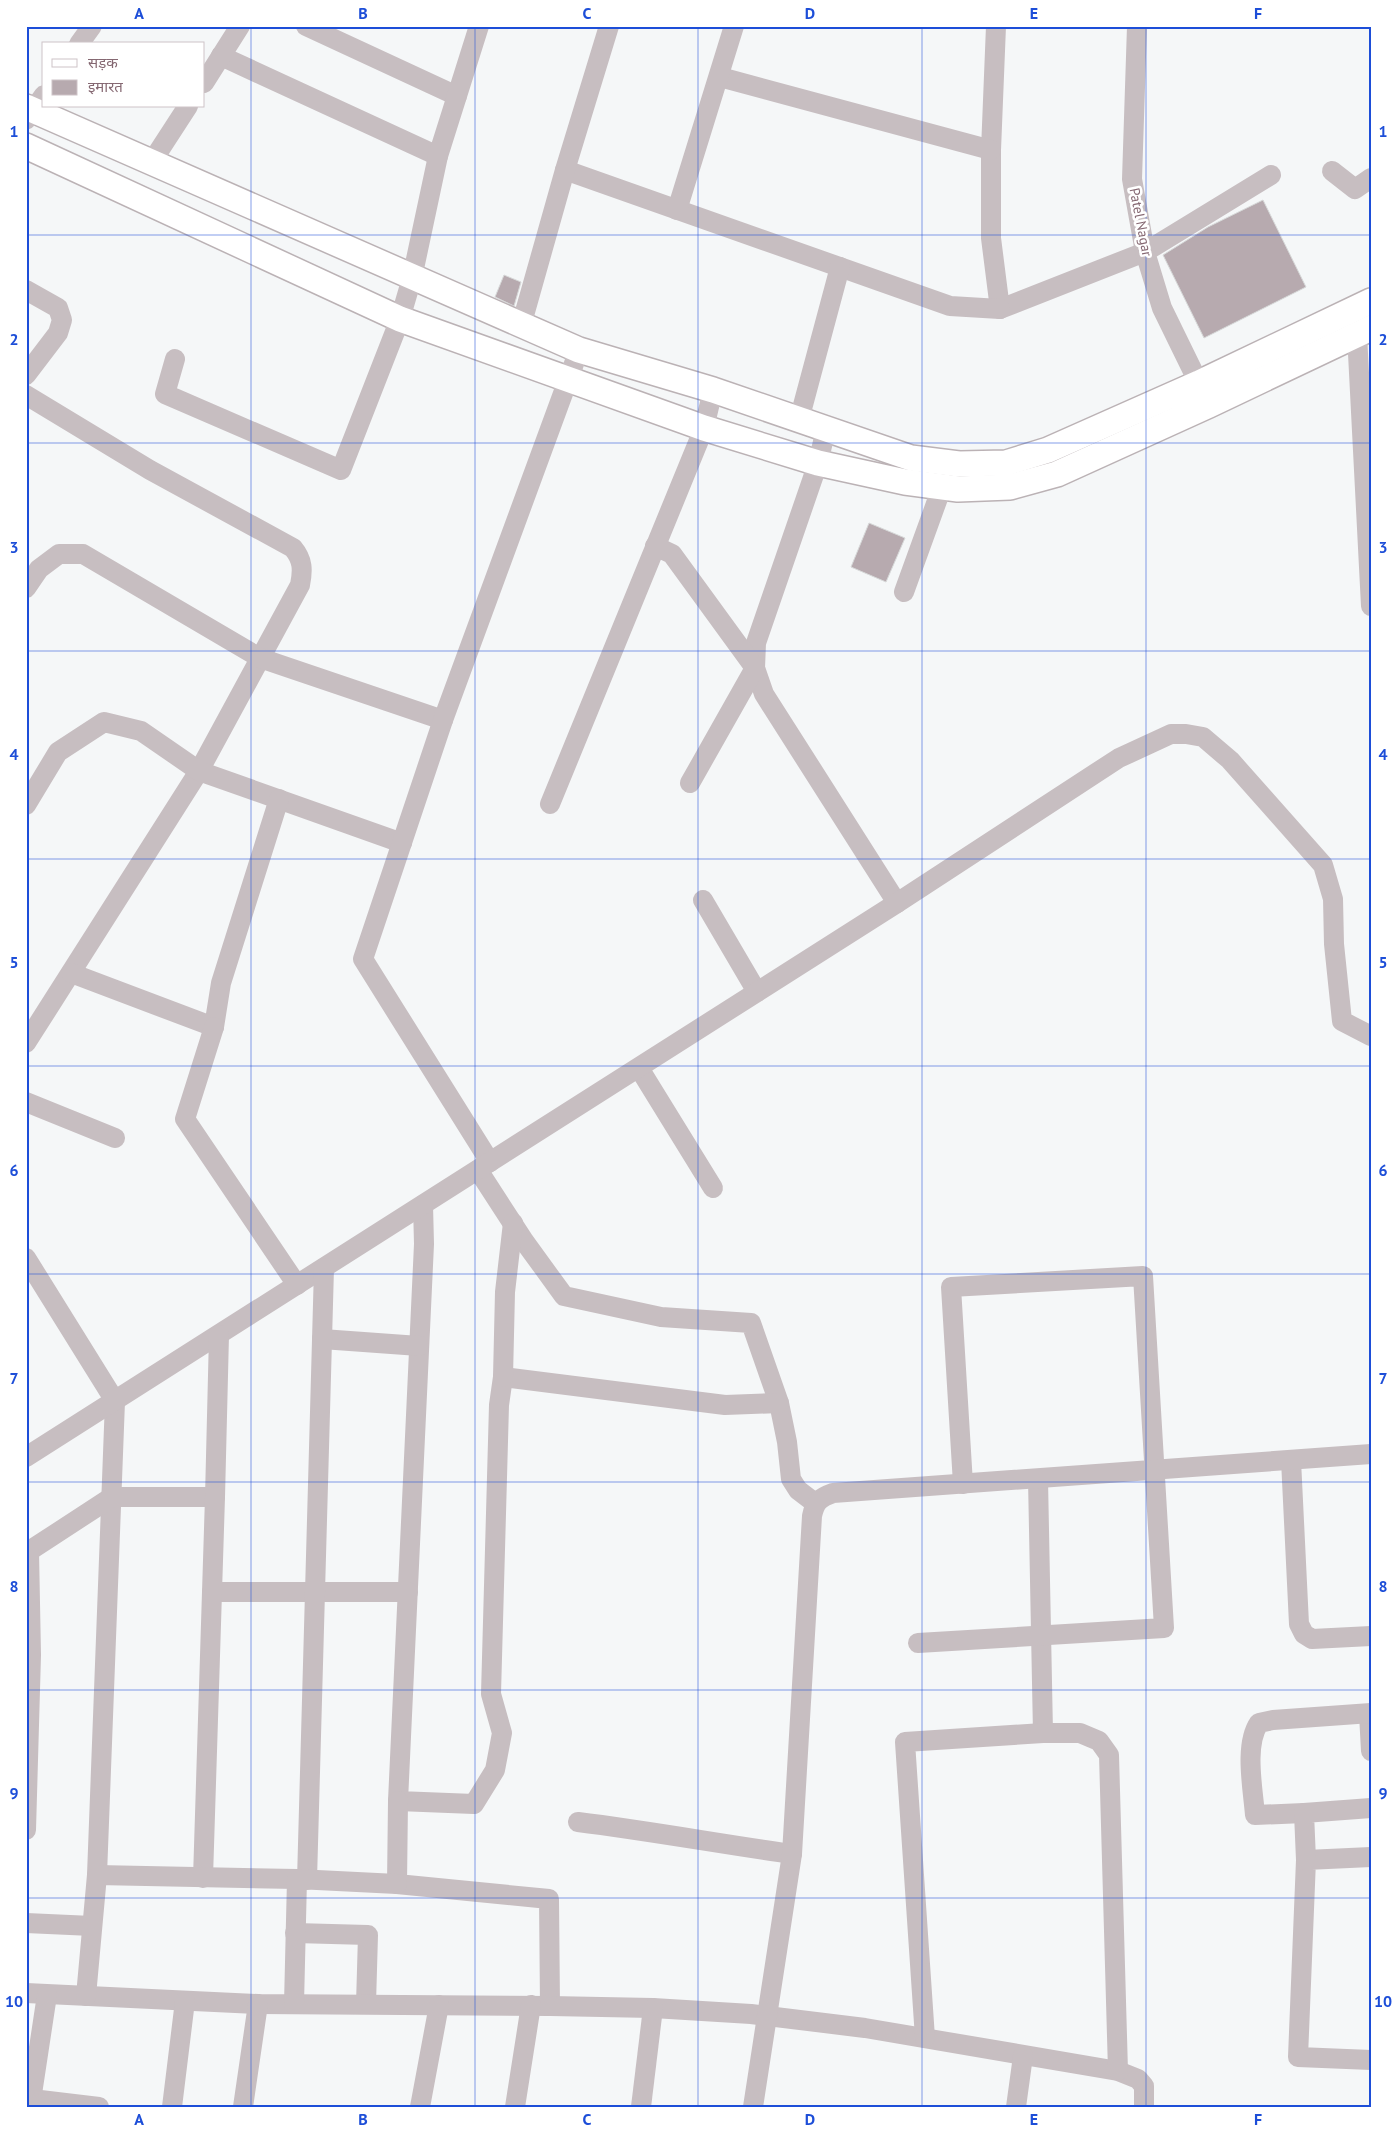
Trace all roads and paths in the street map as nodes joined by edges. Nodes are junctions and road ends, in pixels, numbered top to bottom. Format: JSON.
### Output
{"nodes":[{"id":1,"x":92,"y":26,"type":"edge"},
{"id":2,"x":240,"y":26,"type":"edge"},
{"id":3,"x":306,"y":26,"type":"edge"},
{"id":4,"x":479,"y":26,"type":"edge"},
{"id":5,"x":609,"y":26,"type":"edge"},
{"id":6,"x":734,"y":26,"type":"edge"},
{"id":7,"x":996,"y":26,"type":"edge"},
{"id":8,"x":1137,"y":26,"type":"edge"},
{"id":9,"x":81,"y":42,"type":"edge"},
{"id":10,"x":221,"y":56,"type":"junction"},
{"id":11,"x":720,"y":77,"type":"junction"},
{"id":12,"x":205,"y":80,"type":"edge"},
{"id":13,"x":457,"y":96,"type":"junction"},
{"id":14,"x":32,"y":108,"type":"edge"},
{"id":15,"x":187,"y":108,"type":"edge"},
{"id":16,"x":26,"y":146,"type":"edge"},
{"id":17,"x":991,"y":150,"type":"junction"},
{"id":18,"x":438,"y":156,"type":"junction"},
{"id":19,"x":152,"y":163,"type":"junction"},
{"id":20,"x":565,"y":170,"type":"junction"},
{"id":21,"x":1332,"y":171,"type":"dead end"},
{"id":22,"x":1271,"y":175,"type":"dead end"},
{"id":23,"x":1371,"y":178,"type":"edge"},
{"id":24,"x":678,"y":210,"type":"junction"},
{"id":25,"x":1146,"y":252,"type":"junction"},
{"id":26,"x":840,"y":267,"type":"junction"},
{"id":27,"x":412,"y":278,"type":"junction"},
{"id":28,"x":26,"y":290,"type":"edge"},
{"id":29,"x":1371,"y":300,"type":"edge"},
{"id":30,"x":1000,"y":309,"type":"junction"},
{"id":31,"x":400,"y":319,"type":"junction"},
{"id":32,"x":521,"y":326,"type":"junction"},
{"id":33,"x":1364,"y":331,"type":"edge"},
{"id":34,"x":579,"y":350,"type":"junction"},
{"id":35,"x":174,"y":359,"type":"dead end"},
{"id":36,"x":26,"y":375,"type":"edge"},
{"id":37,"x":568,"y":380,"type":"junction"},
{"id":38,"x":1198,"y":383,"type":"junction"},
{"id":39,"x":712,"y":390,"type":"junction"},
{"id":40,"x":26,"y":395,"type":"edge"},
{"id":41,"x":1209,"y":405,"type":"junction"},
{"id":42,"x":799,"y":420,"type":"junction"},
{"id":43,"x":704,"y":428,"type":"junction"},
{"id":44,"x":826,"y":429,"type":"junction"},
{"id":45,"x":818,"y":463,"type":"junction"},
{"id":46,"x":942,"y":487,"type":"junction"},
{"id":47,"x":655,"y":546,"type":"junction"},
{"id":48,"x":26,"y":588,"type":"edge"},
{"id":49,"x":904,"y":592,"type":"dead end"},
{"id":50,"x":1371,"y":606,"type":"edge"},
{"id":51,"x":260,"y":658,"type":"junction"},
{"id":52,"x":755,"y":668,"type":"junction"},
{"id":53,"x":443,"y":720,"type":"junction"},
{"id":54,"x":199,"y":771,"type":"junction"},
{"id":55,"x":690,"y":783,"type":"dead end"},
{"id":56,"x":279,"y":800,"type":"junction"},
{"id":57,"x":550,"y":804,"type":"dead end"},
{"id":58,"x":26,"y":805,"type":"edge"},
{"id":59,"x":402,"y":843,"type":"junction"},
{"id":60,"x":703,"y":900,"type":"dead end"},
{"id":61,"x":897,"y":903,"type":"junction"},
{"id":62,"x":71,"y":973,"type":"junction"},
{"id":63,"x":757,"y":992,"type":"junction"},
{"id":64,"x":214,"y":1027,"type":"junction"},
{"id":65,"x":1371,"y":1036,"type":"edge"},
{"id":66,"x":26,"y":1043,"type":"edge"},
{"id":67,"x":639,"y":1068,"type":"junction"},
{"id":68,"x":26,"y":1102,"type":"edge"},
{"id":69,"x":115,"y":1138,"type":"dead end"},
{"id":70,"x":484,"y":1166,"type":"junction"},
{"id":71,"x":713,"y":1188,"type":"dead end"},
{"id":72,"x":423,"y":1205,"type":"junction"},
{"id":73,"x":513,"y":1223,"type":"junction"},
{"id":74,"x":26,"y":1258,"type":"edge"},
{"id":75,"x":324,"y":1268,"type":"junction"},
{"id":76,"x":298,"y":1285,"type":"junction"},
{"id":77,"x":219,"y":1335,"type":"junction"},
{"id":78,"x":322,"y":1339,"type":"junction"},
{"id":79,"x":419,"y":1346,"type":"junction"},
{"id":80,"x":503,"y":1377,"type":"junction"},
{"id":81,"x":115,"y":1401,"type":"junction"},
{"id":82,"x":779,"y":1403,"type":"junction"},
{"id":83,"x":1371,"y":1454,"type":"edge"},
{"id":84,"x":26,"y":1457,"type":"edge"},
{"id":85,"x":1290,"y":1460,"type":"junction"},
{"id":86,"x":1155,"y":1471,"type":"junction"},
{"id":87,"x":1038,"y":1479,"type":"junction"},
{"id":88,"x":963,"y":1484,"type":"junction"},
{"id":89,"x":112,"y":1497,"type":"junction"},
{"id":90,"x":215,"y":1497,"type":"junction"},
{"id":91,"x":815,"y":1503,"type":"junction"},
{"id":92,"x":28,"y":1552,"type":"edge"},
{"id":93,"x":212,"y":1592,"type":"junction"},
{"id":94,"x":315,"y":1592,"type":"junction"},
{"id":95,"x":408,"y":1592,"type":"junction"},
{"id":96,"x":1041,"y":1636,"type":"junction"},
{"id":97,"x":1371,"y":1636,"type":"edge"},
{"id":98,"x":918,"y":1644,"type":"dead end"},
{"id":99,"x":1370,"y":1714,"type":"edge"},
{"id":100,"x":1042,"y":1733,"type":"junction"},
{"id":101,"x":1371,"y":1751,"type":"edge"},
{"id":102,"x":398,"y":1801,"type":"junction"},
{"id":103,"x":1371,"y":1808,"type":"edge"},
{"id":104,"x":1304,"y":1813,"type":"junction"},
{"id":105,"x":578,"y":1822,"type":"dead end"},
{"id":106,"x":26,"y":1830,"type":"edge"},
{"id":107,"x":792,"y":1854,"type":"junction"},
{"id":108,"x":1371,"y":1857,"type":"edge"},
{"id":109,"x":1306,"y":1860,"type":"junction"},
{"id":110,"x":97,"y":1875,"type":"junction"},
{"id":111,"x":204,"y":1878,"type":"junction"},
{"id":112,"x":302,"y":1880,"type":"junction"},
{"id":113,"x":397,"y":1884,"type":"junction"},
{"id":114,"x":26,"y":1923,"type":"edge"},
{"id":115,"x":92,"y":1926,"type":"junction"},
{"id":116,"x":295,"y":1933,"type":"junction"},
{"id":117,"x":26,"y":1993,"type":"edge"},
{"id":118,"x":47,"y":1995,"type":"junction"},
{"id":119,"x":86,"y":1996,"type":"junction"},
{"id":120,"x":185,"y":2001,"type":"junction"},
{"id":121,"x":258,"y":2004,"type":"junction"},
{"id":122,"x":294,"y":2004,"type":"junction"},
{"id":123,"x":366,"y":2004,"type":"junction"},
{"id":124,"x":439,"y":2005,"type":"junction"},
{"id":125,"x":540,"y":2006,"type":"junction"},
{"id":126,"x":653,"y":2008,"type":"junction"},
{"id":127,"x":768,"y":2016,"type":"junction"},
{"id":128,"x":925,"y":2038,"type":"junction"},
{"id":129,"x":1023,"y":2056,"type":"junction"},
{"id":130,"x":1371,"y":2060,"type":"edge"},
{"id":131,"x":1118,"y":2071,"type":"junction"},
{"id":132,"x":31,"y":2103,"type":"edge"},
{"id":133,"x":99,"y":2107,"type":"edge"},
{"id":134,"x":172,"y":2107,"type":"edge"},
{"id":135,"x":243,"y":2107,"type":"edge"},
{"id":136,"x":420,"y":2107,"type":"edge"},
{"id":137,"x":516,"y":2107,"type":"edge"},
{"id":138,"x":642,"y":2107,"type":"edge"},
{"id":139,"x":753,"y":2107,"type":"edge"},
{"id":140,"x":1016,"y":2107,"type":"edge"},
{"id":141,"x":1144,"y":2107,"type":"edge"}],
"edges":[{"from":1,"to":9,"type":"street"},
{"from":2,"to":10,"type":"street"},
{"from":3,"to":13,"type":"street"},
{"from":4,"to":13,"type":"street"},
{"from":5,"to":20,"type":"street"},
{"from":6,"to":11,"type":"street"},
{"from":7,"to":17,"type":"street"},
{"from":8,"to":25,"type":"street","name":"Patel Nagar"},
{"from":10,"to":12,"type":"street"},
{"from":10,"to":18,"type":"street"},
{"from":11,"to":17,"type":"street"},
{"from":11,"to":24,"type":"street"},
{"from":13,"to":18,"type":"street"},
{"from":14,"to":19,"type":"main road"},
{"from":15,"to":19,"type":"street"},
{"from":16,"to":31,"type":"main road"},
{"from":17,"to":30,"type":"street"},
{"from":18,"to":27,"type":"street"},
{"from":19,"to":27,"type":"main road"},
{"from":20,"to":24,"type":"street"},
{"from":20,"to":32,"type":"street"},
{"from":21,"to":23,"type":"street"},
{"from":22,"to":25,"type":"street"},
{"from":24,"to":26,"type":"street"},
{"from":25,"to":30,"type":"street"},
{"from":25,"to":38,"type":"street","name":"Patel Nagar"},
{"from":26,"to":30,"type":"street"},
{"from":26,"to":42,"type":"street"},
{"from":27,"to":31,"type":"street"},
{"from":27,"to":32,"type":"main road"},
{"from":28,"to":36,"type":"street"},
{"from":29,"to":38,"type":"main road"},
{"from":31,"to":35,"type":"street"},
{"from":31,"to":37,"type":"main road"},
{"from":32,"to":34,"type":"main road"},
{"from":33,"to":41,"type":"main road"},
{"from":33,"to":50,"type":"street"},
{"from":34,"to":37,"type":"street"},
{"from":34,"to":39,"type":"main road"},
{"from":37,"to":43,"type":"main road"},
{"from":37,"to":53,"type":"street"},
{"from":38,"to":41,"type":"street","name":"Patel Nagar"},
{"from":38,"to":44,"type":"main road"},
{"from":39,"to":42,"type":"main road"},
{"from":39,"to":43,"type":"street"},
{"from":40,"to":51,"type":"street"},
{"from":41,"to":46,"type":"main road"},
{"from":42,"to":44,"type":"main road"},
{"from":43,"to":45,"type":"main road"},
{"from":43,"to":47,"type":"street"},
{"from":44,"to":45,"type":"street"},
{"from":45,"to":46,"type":"main road"},
{"from":45,"to":52,"type":"street"},
{"from":46,"to":49,"type":"street"},
{"from":47,"to":52,"type":"street"},
{"from":47,"to":57,"type":"street"},
{"from":48,"to":51,"type":"street"},
{"from":51,"to":53,"type":"street"},
{"from":51,"to":54,"type":"street"},
{"from":52,"to":55,"type":"street"},
{"from":52,"to":61,"type":"street"},
{"from":53,"to":59,"type":"street"},
{"from":54,"to":56,"type":"street"},
{"from":54,"to":58,"type":"street"},
{"from":54,"to":62,"type":"street"},
{"from":56,"to":59,"type":"street"},
{"from":56,"to":64,"type":"street"},
{"from":59,"to":70,"type":"street"},
{"from":60,"to":63,"type":"street"},
{"from":61,"to":63,"type":"street"},
{"from":61,"to":65,"type":"street"},
{"from":62,"to":64,"type":"street"},
{"from":62,"to":66,"type":"street"},
{"from":63,"to":67,"type":"street"},
{"from":64,"to":76,"type":"street"},
{"from":67,"to":70,"type":"street"},
{"from":67,"to":71,"type":"street"},
{"from":68,"to":69,"type":"street"},
{"from":70,"to":72,"type":"street"},
{"from":70,"to":73,"type":"street"},
{"from":72,"to":75,"type":"street"},
{"from":72,"to":79,"type":"street"},
{"from":73,"to":80,"type":"street"},
{"from":73,"to":82,"type":"street"},
{"from":74,"to":81,"type":"street"},
{"from":75,"to":76,"type":"street"},
{"from":75,"to":78,"type":"street"},
{"from":76,"to":77,"type":"street"},
{"from":77,"to":81,"type":"street"},
{"from":77,"to":90,"type":"street"},
{"from":78,"to":79,"type":"street"},
{"from":78,"to":94,"type":"street"},
{"from":79,"to":95,"type":"street"},
{"from":80,"to":82,"type":"street"},
{"from":80,"to":102,"type":"street"},
{"from":81,"to":84,"type":"street"},
{"from":81,"to":89,"type":"street"},
{"from":82,"to":91,"type":"street"},
{"from":83,"to":85,"type":"street"},
{"from":85,"to":86,"type":"street"},
{"from":85,"to":97,"type":"street"},
{"from":86,"to":87,"type":"street"},
{"from":86,"to":88,"type":"street"},
{"from":86,"to":96,"type":"street"},
{"from":87,"to":88,"type":"street"},
{"from":87,"to":96,"type":"street"},
{"from":88,"to":91,"type":"street"},
{"from":89,"to":90,"type":"street"},
{"from":89,"to":92,"type":"street"},
{"from":89,"to":110,"type":"street"},
{"from":90,"to":93,"type":"street"},
{"from":91,"to":107,"type":"street"},
{"from":92,"to":106,"type":"street"},
{"from":93,"to":94,"type":"street"},
{"from":93,"to":111,"type":"street"},
{"from":94,"to":95,"type":"street"},
{"from":94,"to":112,"type":"street"},
{"from":95,"to":102,"type":"street"},
{"from":96,"to":98,"type":"street"},
{"from":96,"to":100,"type":"street"},
{"from":99,"to":101,"type":"street"},
{"from":99,"to":104,"type":"street"},
{"from":100,"to":128,"type":"street"},
{"from":100,"to":131,"type":"street"},
{"from":102,"to":113,"type":"street"},
{"from":103,"to":104,"type":"street"},
{"from":104,"to":109,"type":"street"},
{"from":105,"to":107,"type":"street"},
{"from":107,"to":127,"type":"street"},
{"from":108,"to":109,"type":"street"},
{"from":109,"to":130,"type":"street"},
{"from":110,"to":111,"type":"street"},
{"from":110,"to":115,"type":"street"},
{"from":111,"to":112,"type":"street"},
{"from":112,"to":113,"type":"street"},
{"from":112,"to":116,"type":"street"},
{"from":113,"to":125,"type":"street"},
{"from":114,"to":115,"type":"street"},
{"from":115,"to":119,"type":"street"},
{"from":116,"to":122,"type":"street"},
{"from":116,"to":123,"type":"street"},
{"from":117,"to":118,"type":"street"},
{"from":118,"to":119,"type":"street"},
{"from":118,"to":132,"type":"street"},
{"from":119,"to":120,"type":"street"},
{"from":120,"to":121,"type":"street"},
{"from":120,"to":134,"type":"street"},
{"from":121,"to":122,"type":"street"},
{"from":121,"to":135,"type":"street"},
{"from":122,"to":123,"type":"street"},
{"from":123,"to":124,"type":"street"},
{"from":124,"to":125,"type":"street"},
{"from":124,"to":136,"type":"street"},
{"from":125,"to":126,"type":"street"},
{"from":125,"to":137,"type":"street"},
{"from":126,"to":127,"type":"street"},
{"from":126,"to":138,"type":"street"},
{"from":127,"to":128,"type":"street"},
{"from":127,"to":139,"type":"street"},
{"from":128,"to":129,"type":"street"},
{"from":129,"to":131,"type":"street"},
{"from":129,"to":140,"type":"street"},
{"from":131,"to":141,"type":"street"},
{"from":132,"to":133,"type":"street"}]}
